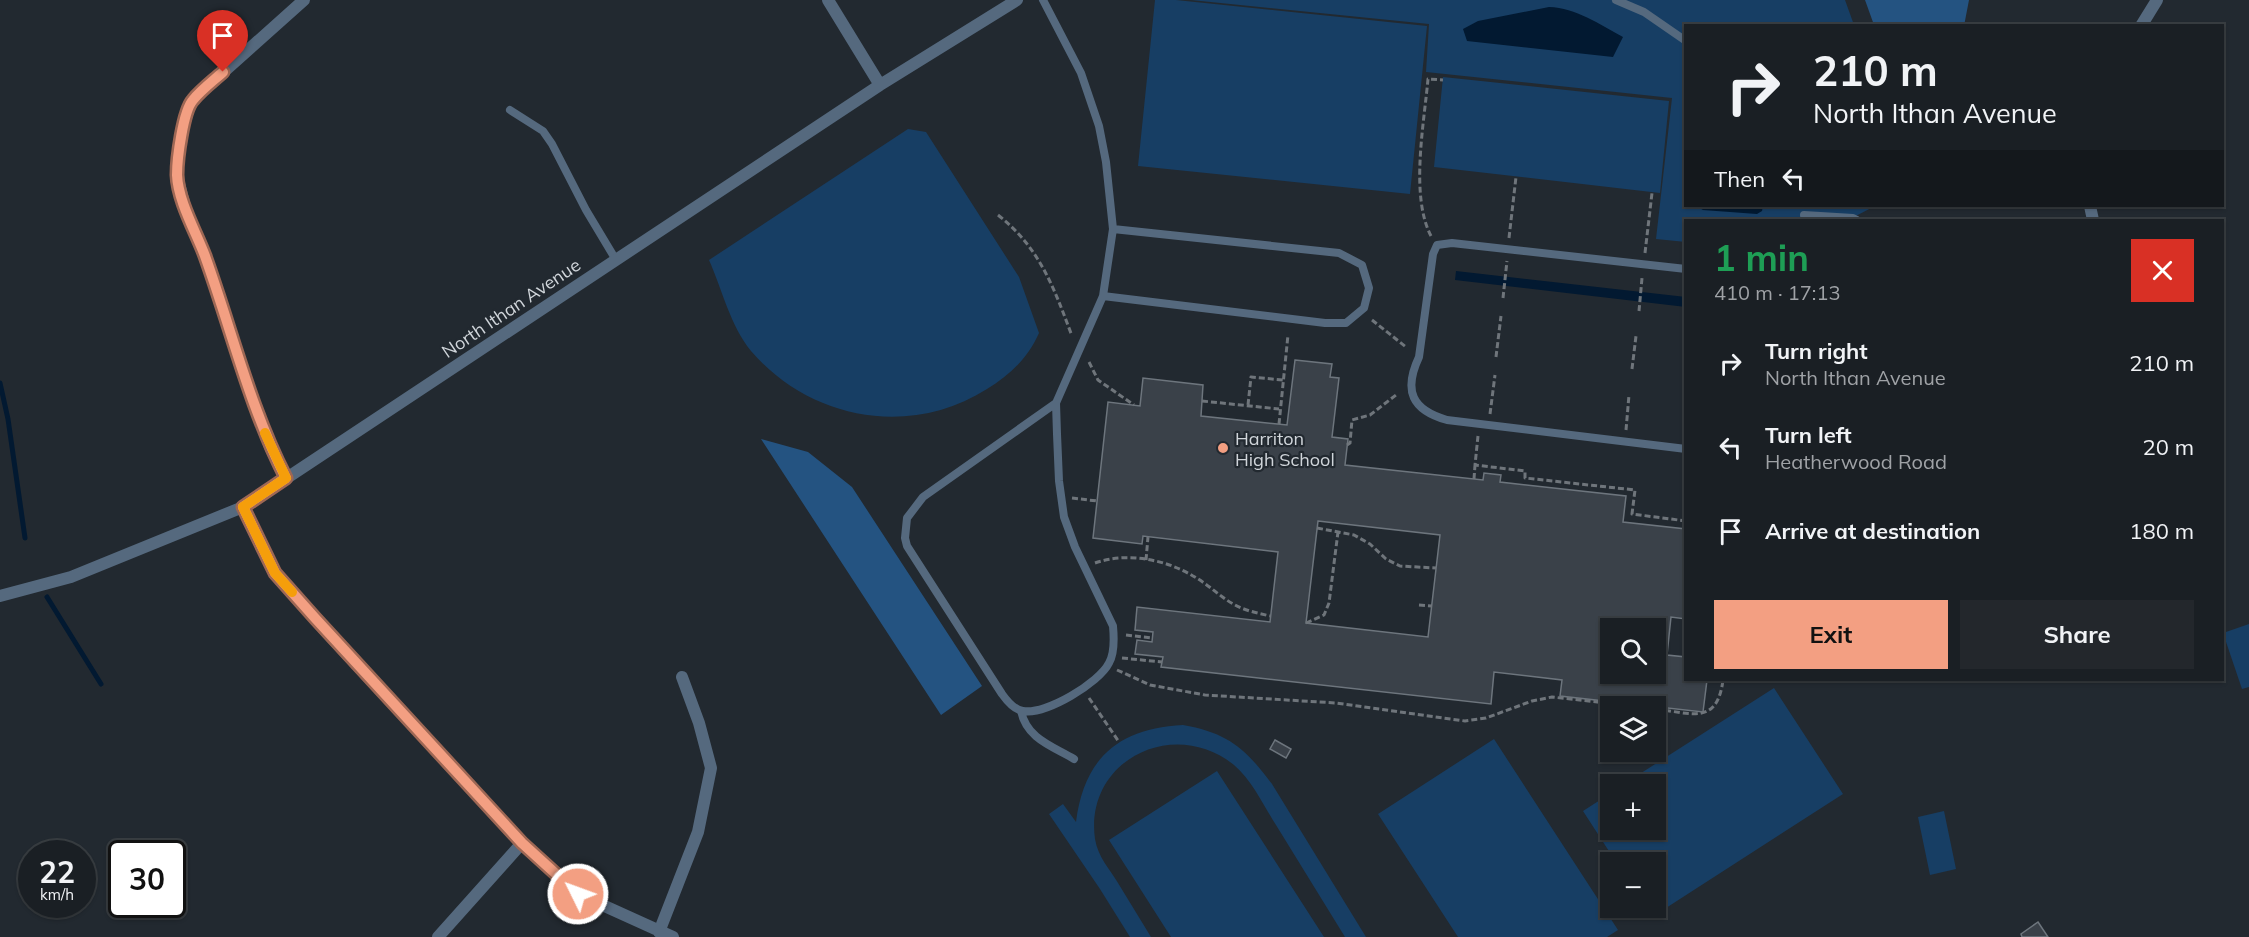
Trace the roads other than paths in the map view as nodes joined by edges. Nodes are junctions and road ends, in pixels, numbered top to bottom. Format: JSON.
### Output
{"nodes":[{"id":1,"x":304,"y":0,"type":"edge"},
{"id":2,"x":828,"y":0,"type":"edge"},
{"id":3,"x":1017,"y":0,"type":"edge"},
{"id":4,"x":1043,"y":0,"type":"edge"},
{"id":5,"x":1616,"y":0,"type":"edge"},
{"id":6,"x":2157,"y":0,"type":"edge"},
{"id":7,"x":2142,"y":24,"type":"edge"},
{"id":8,"x":1684,"y":40,"type":"edge"},
{"id":9,"x":880,"y":85,"type":"junction"},
{"id":10,"x":510,"y":110,"type":"dead end"},
{"id":11,"x":1805,"y":218,"type":"edge"},
{"id":12,"x":1855,"y":219,"type":"edge"},
{"id":13,"x":1113,"y":229,"type":"junction"},
{"id":14,"x":616,"y":260,"type":"junction"},
{"id":15,"x":1684,"y":269,"type":"edge"},
{"id":16,"x":1103,"y":296,"type":"junction"},
{"id":17,"x":1056,"y":403,"type":"junction"},
{"id":18,"x":1684,"y":449,"type":"edge"},
{"id":19,"x":286,"y":478,"type":"junction"},
{"id":20,"x":243,"y":507,"type":"junction"},
{"id":21,"x":0,"y":596,"type":"edge"},
{"id":22,"x":682,"y":677,"type":"dead end"},
{"id":23,"x":1021,"y":711,"type":"junction"},
{"id":24,"x":1074,"y":759,"type":"dead end"},
{"id":25,"x":522,"y":843,"type":"junction"},
{"id":26,"x":659,"y":932,"type":"junction"},
{"id":27,"x":438,"y":937,"type":"edge"},
{"id":28,"x":673,"y":937,"type":"edge"}],
"edges":[{"from":1,"to":19,"type":"street"},
{"from":2,"to":9,"type":"street"},
{"from":3,"to":9,"type":"street","name":"North Ithan Avenue"},
{"from":4,"to":13,"type":"lane"},
{"from":5,"to":8,"type":"lane"},
{"from":6,"to":7,"type":"street"},
{"from":9,"to":14,"type":"street","name":"North Ithan Avenue"},
{"from":10,"to":14,"type":"lane"},
{"from":11,"to":12,"type":"lane"},
{"from":13,"to":16,"type":"lane"},
{"from":13,"to":16,"type":"lane"},
{"from":14,"to":19,"type":"street","name":"North Ithan Avenue"},
{"from":15,"to":18,"type":"lane"},
{"from":16,"to":17,"type":"lane"},
{"from":17,"to":23,"type":"lane"},
{"from":17,"to":23,"type":"lane"},
{"from":19,"to":20,"type":"street","name":"North Ithan Avenue"},
{"from":20,"to":21,"type":"street","name":"North Ithan Avenue"},
{"from":20,"to":25,"type":"street"},
{"from":22,"to":26,"type":"street"},
{"from":23,"to":24,"type":"lane"},
{"from":25,"to":26,"type":"street"},
{"from":25,"to":27,"type":"street"},
{"from":26,"to":28,"type":"street"}]}
